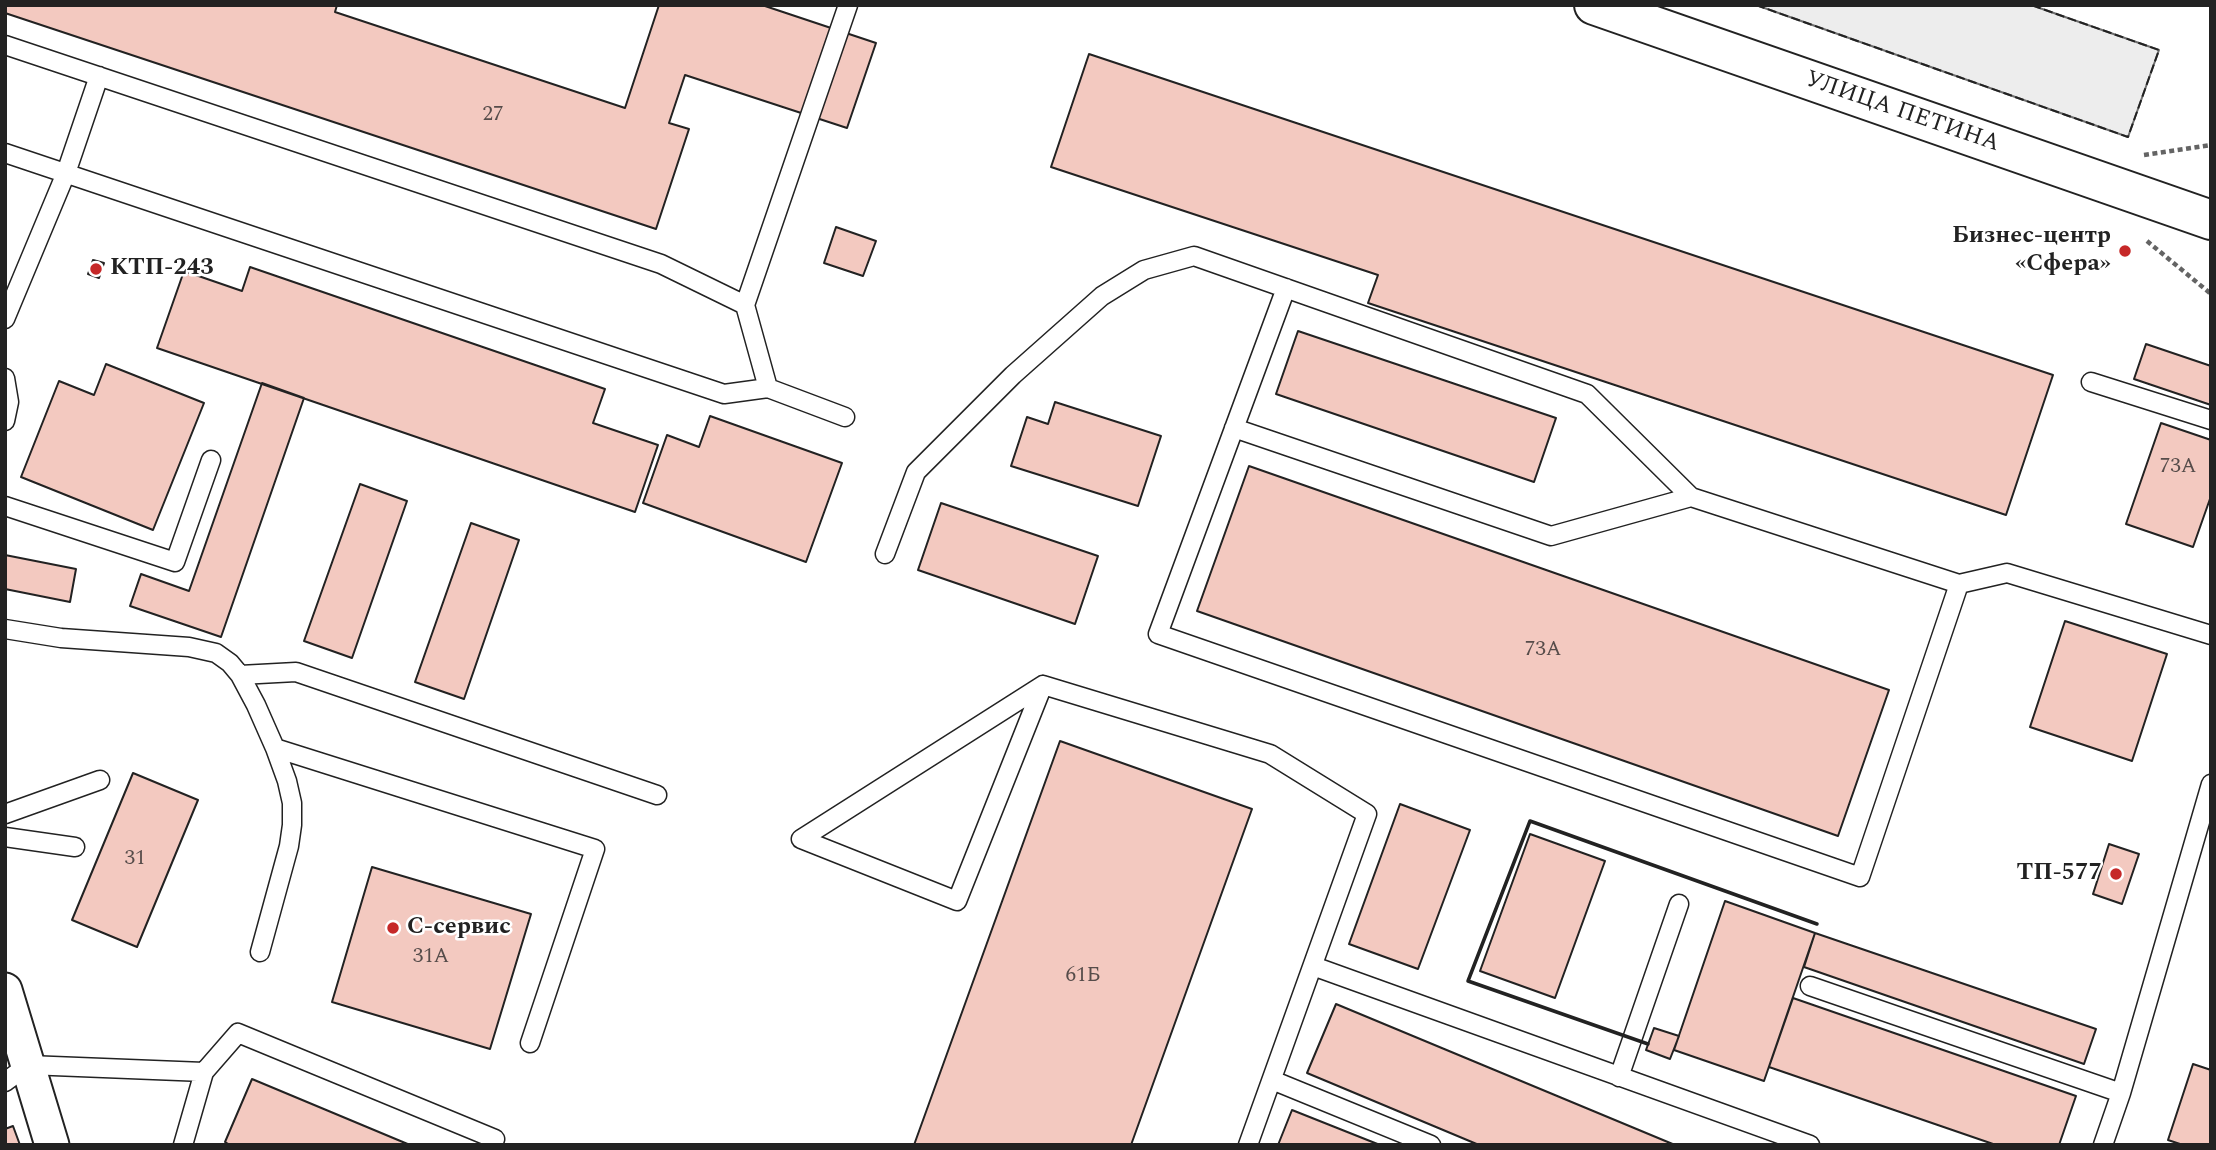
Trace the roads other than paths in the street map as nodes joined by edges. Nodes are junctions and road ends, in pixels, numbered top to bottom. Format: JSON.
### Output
{"nodes":[{"id":1,"x":848,"y":5,"type":"edge"},
{"id":2,"x":1613,"y":9,"type":"edge"},
{"id":3,"x":5,"y":45,"type":"edge"},
{"id":4,"x":99,"y":76,"type":"junction"},
{"id":5,"x":5,"y":153,"type":"edge"},
{"id":6,"x":66,"y":173,"type":"junction"},
{"id":7,"x":2211,"y":220,"type":"edge"},
{"id":8,"x":1286,"y":288,"type":"junction"},
{"id":9,"x":745,"y":305,"type":"junction"},
{"id":10,"x":5,"y":319,"type":"edge"},
{"id":11,"x":5,"y":378,"type":"edge"},
{"id":12,"x":2091,"y":382,"type":"dead end"},
{"id":13,"x":768,"y":388,"type":"junction"},
{"id":14,"x":845,"y":417,"type":"dead end"},
{"id":15,"x":2211,"y":420,"type":"edge"},
{"id":16,"x":5,"y":421,"type":"edge"},
{"id":17,"x":1234,"y":428,"type":"junction"},
{"id":18,"x":211,"y":460,"type":"dead end"},
{"id":19,"x":1691,"y":497,"type":"junction"},
{"id":20,"x":5,"y":506,"type":"edge"},
{"id":21,"x":885,"y":554,"type":"dead end"},
{"id":22,"x":1959,"y":584,"type":"junction"},
{"id":23,"x":5,"y":629,"type":"edge"},
{"id":24,"x":2211,"y":635,"type":"edge"},
{"id":25,"x":240,"y":675,"type":"junction"},
{"id":26,"x":1043,"y":685,"type":"junction"},
{"id":27,"x":275,"y":748,"type":"junction"},
{"id":28,"x":100,"y":780,"type":"dead end"},
{"id":29,"x":2211,"y":784,"type":"edge"},
{"id":30,"x":657,"y":795,"type":"dead end"},
{"id":31,"x":5,"y":814,"type":"edge"},
{"id":32,"x":5,"y":837,"type":"edge"},
{"id":33,"x":75,"y":847,"type":"dead end"},
{"id":34,"x":1679,"y":904,"type":"dead end"},
{"id":35,"x":260,"y":952,"type":"dead end"},
{"id":36,"x":1313,"y":966,"type":"junction"},
{"id":37,"x":1810,"y":986,"type":"dead end"},
{"id":38,"x":5,"y":990,"type":"edge"},
{"id":39,"x":530,"y":1044,"type":"dead end"},
{"id":40,"x":204,"y":1072,"type":"junction"},
{"id":41,"x":17,"y":1074,"type":"edge"},
{"id":42,"x":1619,"y":1077,"type":"junction"},
{"id":43,"x":1272,"y":1080,"type":"junction"},
{"id":44,"x":2121,"y":1093,"type":"junction"},
{"id":45,"x":52,"y":1145,"type":"edge"},
{"id":46,"x":183,"y":1145,"type":"edge"},
{"id":47,"x":493,"y":1145,"type":"edge"},
{"id":48,"x":1248,"y":1145,"type":"edge"},
{"id":49,"x":1431,"y":1145,"type":"edge"},
{"id":50,"x":1810,"y":1145,"type":"edge"},
{"id":51,"x":2103,"y":1145,"type":"edge"}],
"edges":[{"from":1,"to":9,"type":"lane"},
{"from":2,"to":7,"type":"street","name":"УЛИЦА ПЕТИНА"},
{"from":3,"to":4,"type":"lane"},
{"from":4,"to":6,"type":"lane"},
{"from":4,"to":9,"type":"lane"},
{"from":5,"to":6,"type":"lane"},
{"from":6,"to":10,"type":"lane"},
{"from":6,"to":13,"type":"lane"},
{"from":8,"to":17,"type":"lane"},
{"from":8,"to":19,"type":"lane"},
{"from":8,"to":21,"type":"lane"},
{"from":9,"to":13,"type":"lane"},
{"from":11,"to":16,"type":"lane"},
{"from":12,"to":15,"type":"lane"},
{"from":13,"to":14,"type":"lane"},
{"from":17,"to":19,"type":"lane"},
{"from":17,"to":22,"type":"lane"},
{"from":18,"to":20,"type":"lane"},
{"from":19,"to":22,"type":"lane"},
{"from":22,"to":24,"type":"lane"},
{"from":23,"to":25,"type":"lane"},
{"from":25,"to":27,"type":"lane"},
{"from":25,"to":30,"type":"lane"},
{"from":26,"to":26,"type":"lane"},
{"from":26,"to":36,"type":"lane"},
{"from":27,"to":35,"type":"lane"},
{"from":27,"to":39,"type":"lane"},
{"from":28,"to":31,"type":"lane"},
{"from":29,"to":44,"type":"lane"},
{"from":32,"to":33,"type":"lane"},
{"from":34,"to":42,"type":"lane"},
{"from":36,"to":42,"type":"lane"},
{"from":36,"to":43,"type":"lane"},
{"from":37,"to":44,"type":"lane"},
{"from":38,"to":41,"type":"street"},
{"from":40,"to":41,"type":"lane"},
{"from":40,"to":46,"type":"lane"},
{"from":40,"to":47,"type":"lane"},
{"from":41,"to":45,"type":"street"},
{"from":42,"to":50,"type":"lane"},
{"from":43,"to":48,"type":"lane"},
{"from":43,"to":49,"type":"lane"},
{"from":44,"to":51,"type":"lane"}]}
